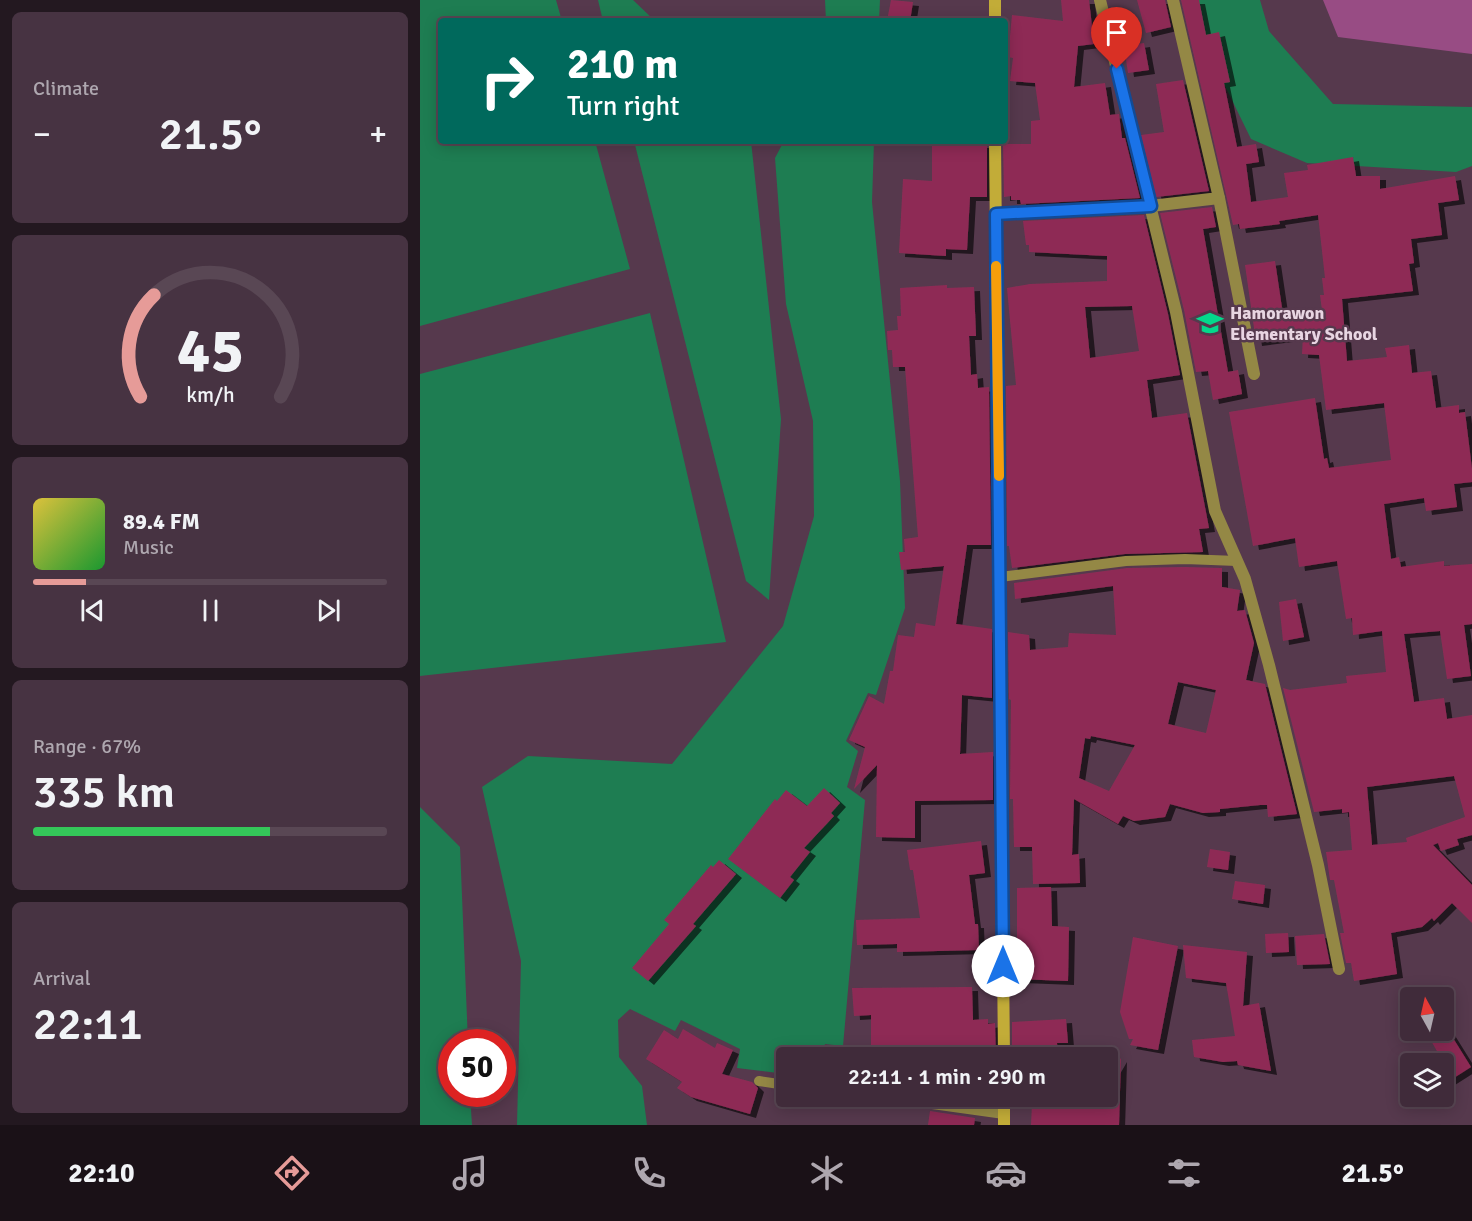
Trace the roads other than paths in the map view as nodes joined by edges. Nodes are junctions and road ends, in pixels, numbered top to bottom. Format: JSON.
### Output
{"nodes":[{"id":1,"x":994,"y":0,"type":"edge"},
{"id":2,"x":1100,"y":0,"type":"edge"},
{"id":3,"x":1173,"y":0,"type":"edge"},
{"id":4,"x":995,"y":18,"type":"edge"},
{"id":5,"x":995,"y":144,"type":"edge"},
{"id":6,"x":1219,"y":198,"type":"junction"},
{"id":7,"x":1151,"y":206,"type":"junction"},
{"id":8,"x":996,"y":214,"type":"junction"},
{"id":9,"x":1254,"y":374,"type":"dead end"},
{"id":10,"x":1237,"y":561,"type":"junction"},
{"id":11,"x":1000,"y":577,"type":"junction"},
{"id":12,"x":1339,"y":969,"type":"dead end"},
{"id":13,"x":1004,"y":1047,"type":"edge"},
{"id":14,"x":759,"y":1081,"type":"dead end"},
{"id":15,"x":776,"y":1083,"type":"edge"},
{"id":16,"x":934,"y":1107,"type":"edge"},
{"id":17,"x":1004,"y":1120,"type":"edge"}],
"edges":[{"from":1,"to":4,"type":"main road"},
{"from":2,"to":7,"type":"street"},
{"from":3,"to":6,"type":"street"},
{"from":5,"to":8,"type":"main road"},
{"from":6,"to":7,"type":"street"},
{"from":6,"to":9,"type":"street"},
{"from":7,"to":8,"type":"street"},
{"from":7,"to":10,"type":"street"},
{"from":8,"to":11,"type":"main road"},
{"from":10,"to":11,"type":"lane"},
{"from":10,"to":12,"type":"street"},
{"from":11,"to":13,"type":"main road"},
{"from":14,"to":15,"type":"lane"},
{"from":16,"to":17,"type":"lane"}]}
